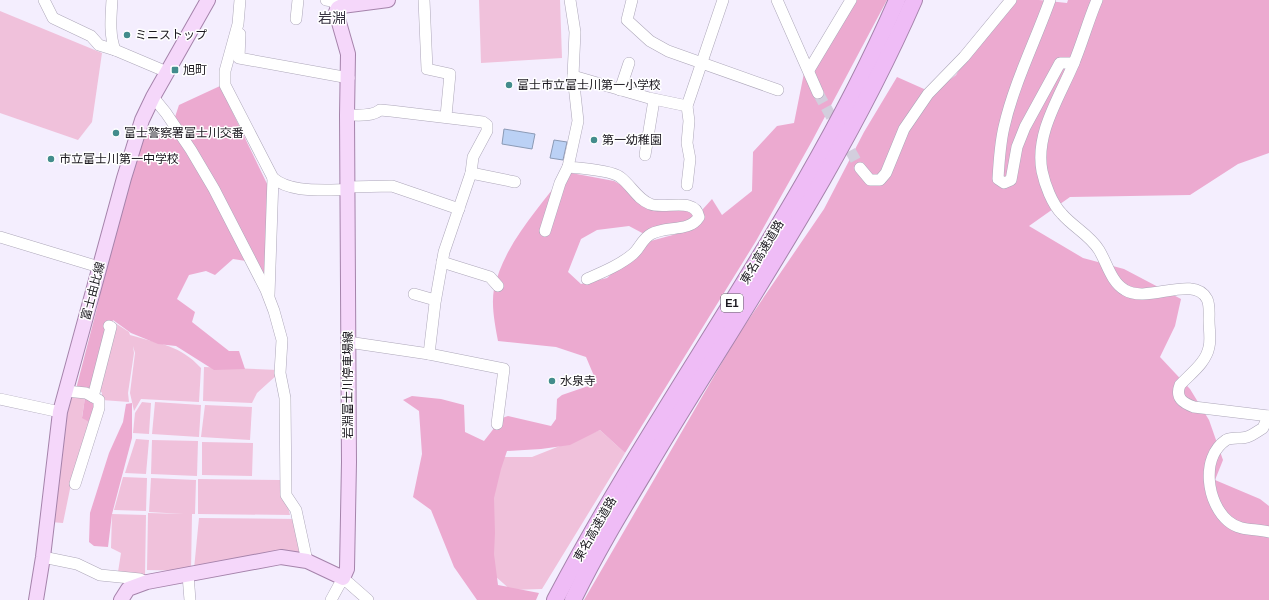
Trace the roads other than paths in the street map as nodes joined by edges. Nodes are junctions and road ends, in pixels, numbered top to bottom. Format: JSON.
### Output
{"nodes":[{"id":1,"x":44,"y":0,"type":"edge"},
{"id":2,"x":112,"y":0,"type":"edge"},
{"id":3,"x":208,"y":0,"type":"edge"},
{"id":4,"x":240,"y":0,"type":"edge"},
{"id":5,"x":298,"y":0,"type":"edge"},
{"id":6,"x":388,"y":0,"type":"edge"},
{"id":7,"x":424,"y":0,"type":"edge"},
{"id":8,"x":570,"y":0,"type":"edge"},
{"id":9,"x":632,"y":0,"type":"edge"},
{"id":10,"x":723,"y":0,"type":"edge"},
{"id":11,"x":778,"y":0,"type":"edge"},
{"id":12,"x":851,"y":0,"type":"edge"},
{"id":13,"x":897,"y":0,"type":"edge"},
{"id":14,"x":914,"y":0,"type":"edge"},
{"id":15,"x":1011,"y":0,"type":"edge"},
{"id":16,"x":1050,"y":0,"type":"edge"},
{"id":17,"x":1097,"y":0,"type":"edge"},
{"id":18,"x":337,"y":3,"type":"edge"},
{"id":19,"x":296,"y":19,"type":"dead end"},
{"id":20,"x":238,"y":24,"type":"junction"},
{"id":21,"x":115,"y":50,"type":"junction"},
{"id":22,"x":629,"y":63,"type":"dead end"},
{"id":23,"x":702,"y":63,"type":"junction"},
{"id":24,"x":1074,"y":63,"type":"junction"},
{"id":25,"x":809,"y":70,"type":"junction"},
{"id":26,"x":167,"y":72,"type":"junction"},
{"id":27,"x":573,"y":76,"type":"junction"},
{"id":28,"x":349,"y":78,"type":"junction"},
{"id":29,"x":620,"y":90,"type":"junction"},
{"id":30,"x":778,"y":90,"type":"dead end"},
{"id":31,"x":818,"y":93,"type":"tunnel mouth"},
{"id":32,"x":153,"y":97,"type":"junction"},
{"id":33,"x":654,"y":100,"type":"junction"},
{"id":34,"x":687,"y":106,"type":"junction"},
{"id":35,"x":347,"y":115,"type":"junction"},
{"id":36,"x":446,"y":116,"type":"junction"},
{"id":37,"x":644,"y":155,"type":"dead end"},
{"id":38,"x":568,"y":167,"type":"junction"},
{"id":39,"x":860,"y":168,"type":"tunnel mouth"},
{"id":40,"x":471,"y":173,"type":"junction"},
{"id":41,"x":273,"y":178,"type":"junction"},
{"id":42,"x":515,"y":182,"type":"dead end"},
{"id":43,"x":687,"y":185,"type":"dead end"},
{"id":44,"x":348,"y":189,"type":"junction"},
{"id":45,"x":459,"y":209,"type":"junction"},
{"id":46,"x":545,"y":231,"type":"dead end"},
{"id":47,"x":0,"y":237,"type":"edge"},
{"id":48,"x":442,"y":262,"type":"junction"},
{"id":49,"x":99,"y":266,"type":"junction"},
{"id":50,"x":587,"y":279,"type":"dead end"},
{"id":51,"x":498,"y":286,"type":"dead end"},
{"id":52,"x":414,"y":294,"type":"dead end"},
{"id":53,"x":269,"y":298,"type":"junction"},
{"id":54,"x":436,"y":300,"type":"junction"},
{"id":55,"x":109,"y":326,"type":"dead end"},
{"id":56,"x":348,"y":342,"type":"junction"},
{"id":57,"x":429,"y":354,"type":"junction"},
{"id":58,"x":66,"y":390,"type":"junction"},
{"id":59,"x":94,"y":397,"type":"junction"},
{"id":60,"x":0,"y":399,"type":"edge"},
{"id":61,"x":60,"y":412,"type":"junction"},
{"id":62,"x":1268,"y":416,"type":"edge"},
{"id":63,"x":497,"y":424,"type":"dead end"},
{"id":64,"x":75,"y":484,"type":"dead end"},
{"id":65,"x":1269,"y":532,"type":"edge"},
{"id":66,"x":43,"y":557,"type":"junction"},
{"id":67,"x":307,"y":561,"type":"junction"},
{"id":68,"x":188,"y":575,"type":"junction"},
{"id":69,"x":343,"y":578,"type":"junction"},
{"id":70,"x":148,"y":582,"type":"junction"},
{"id":71,"x":36,"y":600,"type":"edge"},
{"id":72,"x":121,"y":600,"type":"edge"},
{"id":73,"x":190,"y":600,"type":"edge"},
{"id":74,"x":330,"y":600,"type":"edge"},
{"id":75,"x":368,"y":600,"type":"edge"},
{"id":76,"x":555,"y":600,"type":"edge"},
{"id":77,"x":573,"y":600,"type":"edge"}],
"edges":[{"from":1,"to":21,"type":"street"},
{"from":2,"to":21,"type":"street"},
{"from":3,"to":26,"type":"main road","name":"富士由比線"},
{"from":4,"to":20,"type":"street"},
{"from":5,"to":19,"type":"street"},
{"from":6,"to":18,"type":"main road","name":"岩淵富士川停車場線"},
{"from":7,"to":36,"type":"street"},
{"from":8,"to":27,"type":"street"},
{"from":9,"to":23,"type":"street"},
{"from":10,"to":23,"type":"street"},
{"from":11,"to":25,"type":"street"},
{"from":12,"to":25,"type":"street"},
{"from":13,"to":76,"type":"highway","name":"東名高速道路","number":"E1"},
{"from":14,"to":77,"type":"highway","name":"東名高速道路","number":"E1"},
{"from":15,"to":39,"type":"street"},
{"from":16,"to":24,"type":"street"},
{"from":17,"to":24,"type":"street"},
{"from":18,"to":28,"type":"main road","name":"岩淵富士川停車場線"},
{"from":20,"to":28,"type":"street"},
{"from":20,"to":41,"type":"street"},
{"from":21,"to":26,"type":"street"},
{"from":22,"to":29,"type":"street"},
{"from":23,"to":30,"type":"street"},
{"from":23,"to":34,"type":"street"},
{"from":24,"to":62,"type":"street"},
{"from":25,"to":31,"type":"street"},
{"from":26,"to":32,"type":"main road","name":"富士由比線"},
{"from":27,"to":29,"type":"street"},
{"from":27,"to":38,"type":"street"},
{"from":28,"to":35,"type":"main road","name":"岩淵富士川停車場線"},
{"from":29,"to":33,"type":"street"},
{"from":32,"to":49,"type":"main road","name":"富士由比線"},
{"from":32,"to":53,"type":"street"},
{"from":33,"to":34,"type":"street"},
{"from":33,"to":37,"type":"street"},
{"from":34,"to":43,"type":"street"},
{"from":35,"to":36,"type":"street"},
{"from":35,"to":44,"type":"main road","name":"岩淵富士川停車場線"},
{"from":36,"to":40,"type":"street"},
{"from":38,"to":46,"type":"street"},
{"from":38,"to":50,"type":"street"},
{"from":40,"to":42,"type":"street"},
{"from":40,"to":45,"type":"street"},
{"from":41,"to":44,"type":"street"},
{"from":41,"to":53,"type":"street"},
{"from":44,"to":45,"type":"street"},
{"from":44,"to":56,"type":"main road","name":"岩淵富士川停車場線"},
{"from":45,"to":48,"type":"street"},
{"from":47,"to":49,"type":"street"},
{"from":48,"to":51,"type":"street"},
{"from":48,"to":54,"type":"street"},
{"from":49,"to":58,"type":"main road","name":"富士由比線"},
{"from":52,"to":54,"type":"street"},
{"from":53,"to":67,"type":"street"},
{"from":54,"to":57,"type":"street"},
{"from":55,"to":59,"type":"street"},
{"from":56,"to":57,"type":"street"},
{"from":56,"to":69,"type":"main road","name":"岩淵富士川停車場線"},
{"from":57,"to":63,"type":"street"},
{"from":58,"to":59,"type":"street"},
{"from":58,"to":61,"type":"main road","name":"富士由比線"},
{"from":59,"to":64,"type":"street"},
{"from":60,"to":61,"type":"street"},
{"from":61,"to":66,"type":"main road","name":"富士由比線"},
{"from":62,"to":65,"type":"street"},
{"from":66,"to":70,"type":"street"},
{"from":66,"to":71,"type":"main road","name":"富士由比線"},
{"from":67,"to":68,"type":"main road"},
{"from":67,"to":69,"type":"main road"},
{"from":68,"to":70,"type":"main road"},
{"from":68,"to":73,"type":"street"},
{"from":69,"to":74,"type":"street"},
{"from":69,"to":75,"type":"street"},
{"from":70,"to":72,"type":"main road"}]}
